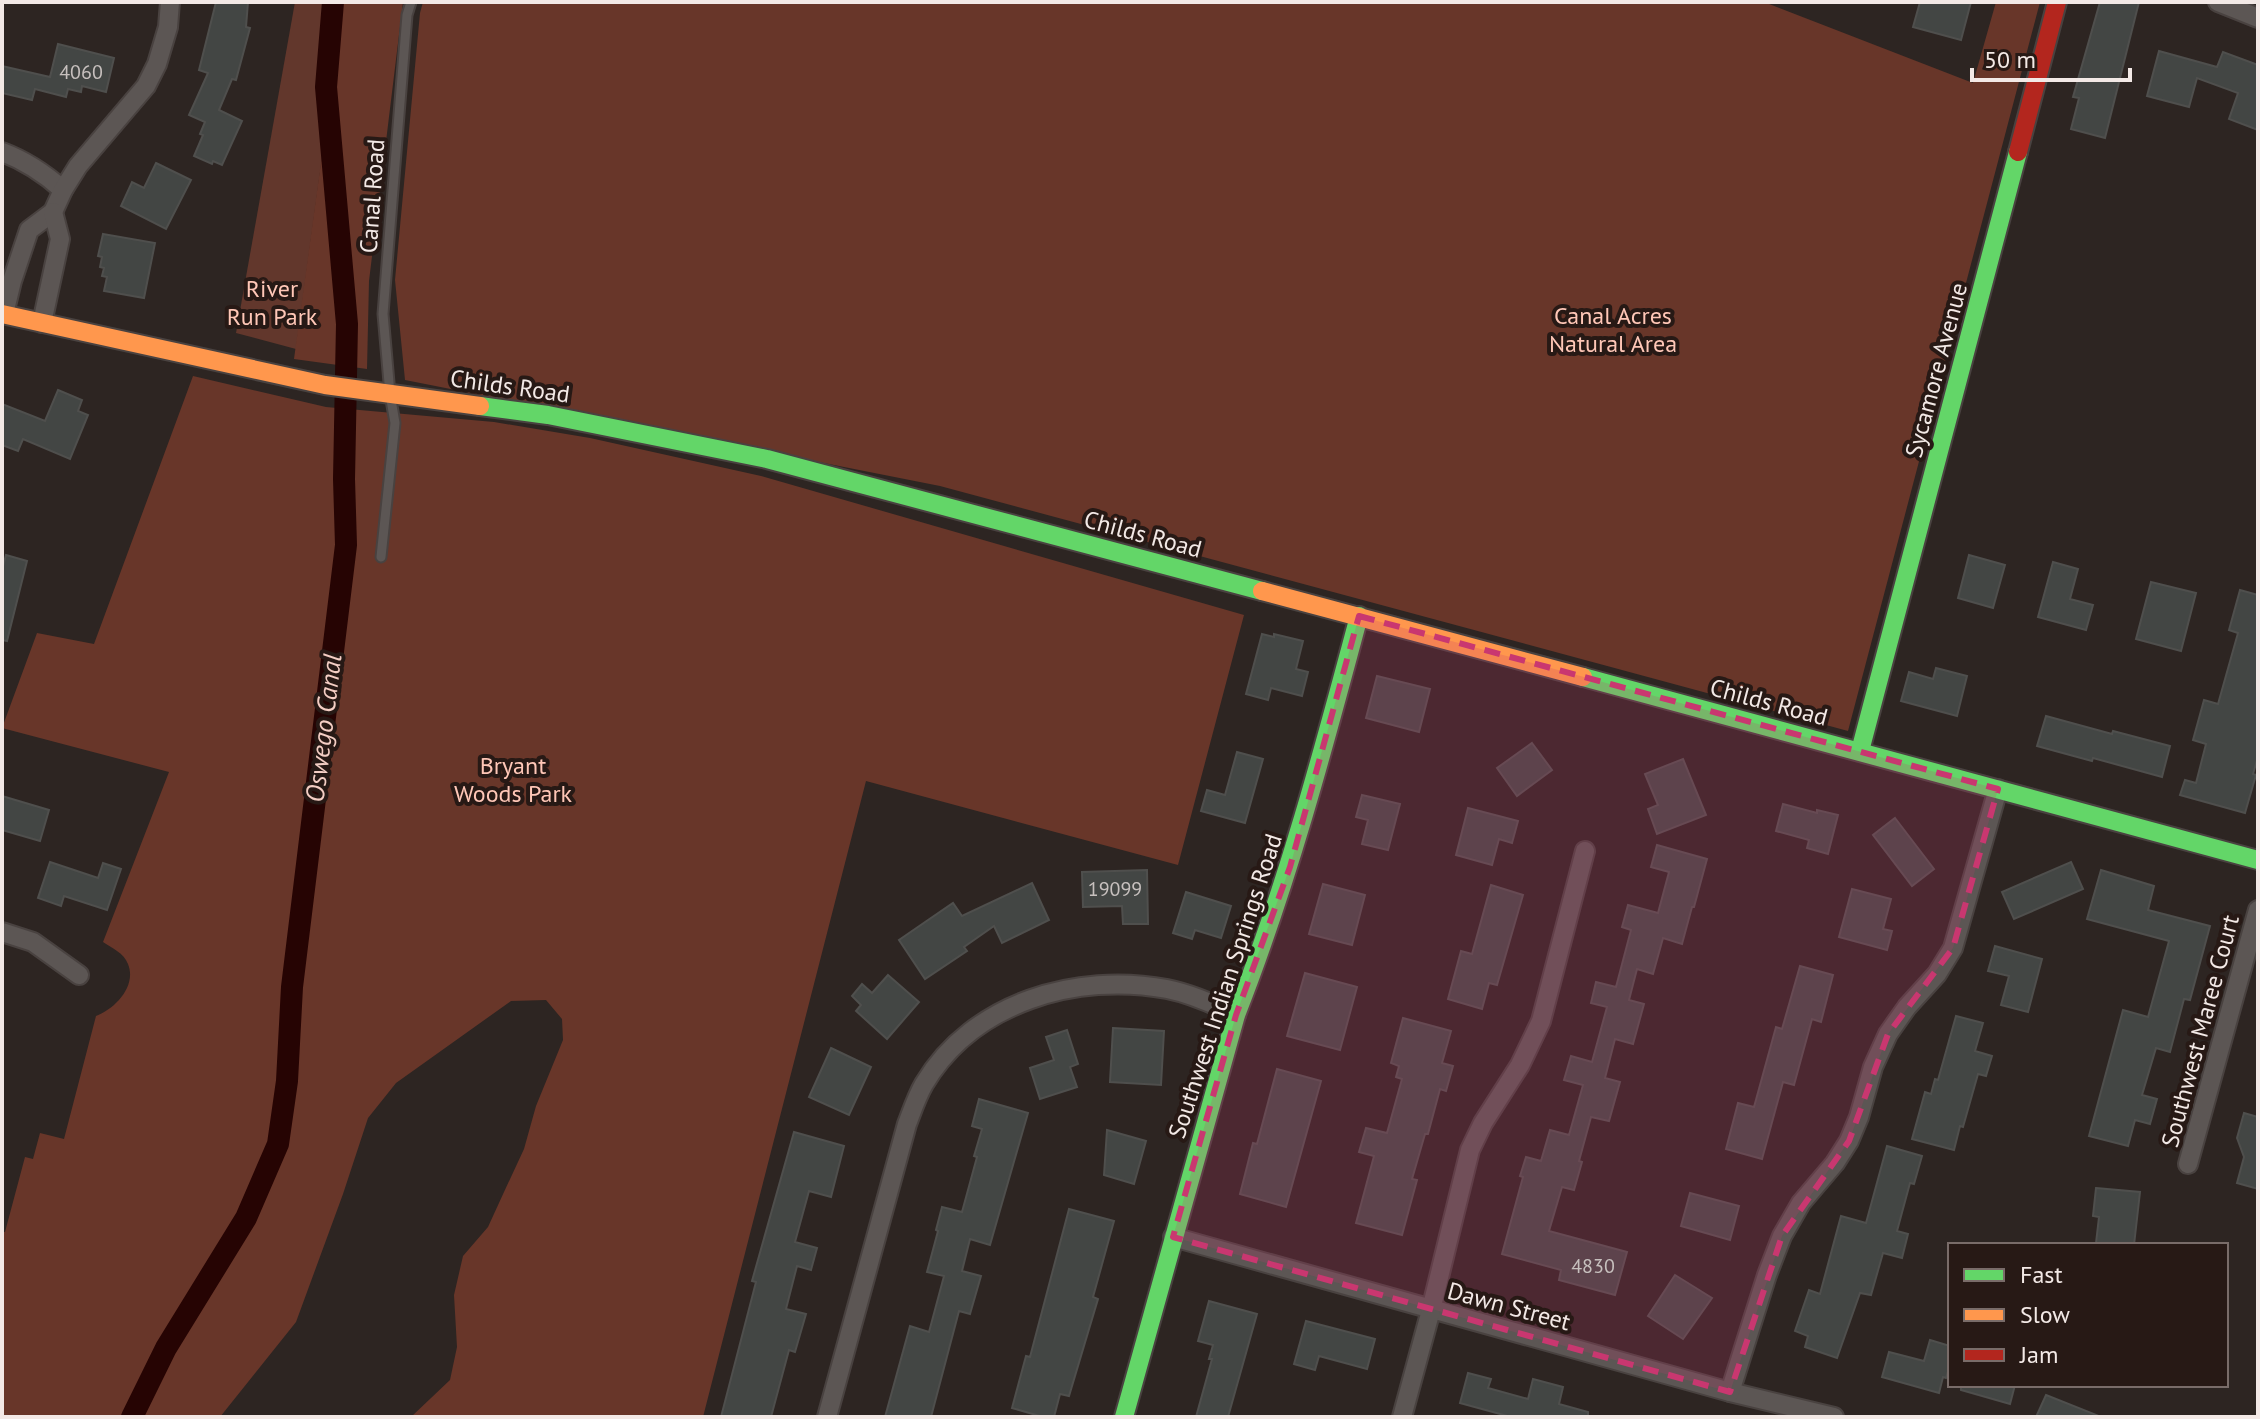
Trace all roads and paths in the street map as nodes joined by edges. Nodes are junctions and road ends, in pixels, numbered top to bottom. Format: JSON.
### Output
{"nodes":[{"id":1,"x":170,"y":2,"type":"edge"},
{"id":2,"x":411,"y":2,"type":"edge"},
{"id":3,"x":2057,"y":2,"type":"edge"},
{"id":4,"x":2218,"y":2,"type":"edge"},
{"id":5,"x":2258,"y":18,"type":"edge"},
{"id":6,"x":2,"y":152,"type":"edge"},
{"id":7,"x":63,"y":190,"type":"junction"},
{"id":8,"x":53,"y":212,"type":"junction"},
{"id":9,"x":3,"y":314,"type":"edge"},
{"id":10,"x":42,"y":323,"type":"junction"},
{"id":11,"x":390,"y":394,"type":"junction"},
{"id":12,"x":381,"y":557,"type":"dead end"},
{"id":13,"x":1359,"y":616,"type":"junction"},
{"id":14,"x":1860,"y":751,"type":"junction"},
{"id":15,"x":1998,"y":789,"type":"junction"},
{"id":16,"x":1585,"y":851,"type":"dead end"},
{"id":17,"x":2258,"y":860,"type":"edge"},
{"id":18,"x":2258,"y":910,"type":"edge"},
{"id":19,"x":2,"y":932,"type":"edge"},
{"id":20,"x":79,"y":975,"type":"dead end"},
{"id":21,"x":1236,"y":1015,"type":"junction"},
{"id":22,"x":2188,"y":1164,"type":"dead end"},
{"id":23,"x":1173,"y":1237,"type":"junction"},
{"id":24,"x":1431,"y":1310,"type":"junction"},
{"id":25,"x":1730,"y":1392,"type":"junction"},
{"id":26,"x":1830,"y":1416,"type":"edge"},
{"id":27,"x":827,"y":1417,"type":"edge"},
{"id":28,"x":1124,"y":1417,"type":"edge"},
{"id":29,"x":1402,"y":1417,"type":"edge"}],
"edges":[{"from":1,"to":7,"type":"street"},
{"from":2,"to":11,"type":"lane","name":"Canal Road"},
{"from":3,"to":14,"type":"street","name":"Sycamore Avenue"},
{"from":4,"to":5,"type":"street"},
{"from":6,"to":7,"type":"street"},
{"from":7,"to":8,"type":"street"},
{"from":8,"to":9,"type":"street"},
{"from":8,"to":10,"type":"street"},
{"from":9,"to":10,"type":"street","name":"Childs Road"},
{"from":10,"to":11,"type":"street","name":"Childs Road"},
{"from":11,"to":12,"type":"lane","name":"Canal Road"},
{"from":11,"to":13,"type":"street","name":"Childs Road"},
{"from":13,"to":14,"type":"street","name":"Childs Road"},
{"from":13,"to":21,"type":"street","name":"Southwest Indian Springs Road"},
{"from":14,"to":15,"type":"street","name":"Childs Road"},
{"from":15,"to":17,"type":"street","name":"Childs Road"},
{"from":15,"to":25,"type":"street"},
{"from":16,"to":24,"type":"street"},
{"from":18,"to":22,"type":"street","name":"Southwest Maree Court"},
{"from":19,"to":20,"type":"street"},
{"from":21,"to":23,"type":"street","name":"Southwest Indian Springs Road"},
{"from":21,"to":27,"type":"street"},
{"from":23,"to":24,"type":"street","name":"Dawn Street"},
{"from":23,"to":28,"type":"street","name":"Southwest Indian Springs Road"},
{"from":24,"to":25,"type":"street","name":"Dawn Street"},
{"from":24,"to":29,"type":"street"},
{"from":25,"to":26,"type":"street","name":"Dawn Street"}]}
